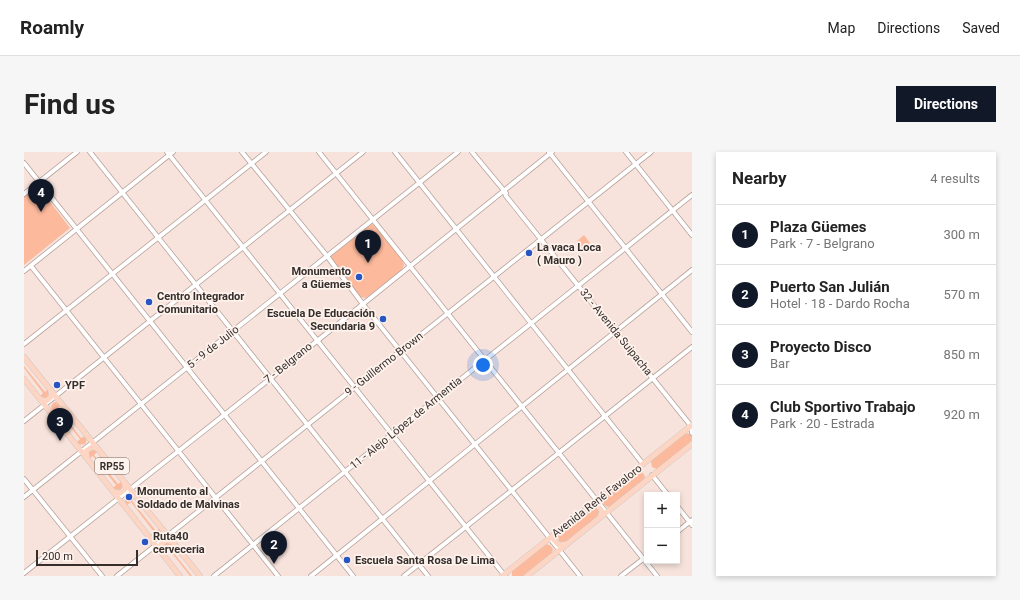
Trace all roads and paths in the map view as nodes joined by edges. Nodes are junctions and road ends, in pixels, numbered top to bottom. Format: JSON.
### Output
{"nodes":[{"id":1,"x":77,"y":152,"type":"edge"},
{"id":2,"x":90,"y":152,"type":"edge"},
{"id":3,"x":242,"y":152,"type":"edge"},
{"id":4,"x":266,"y":152,"type":"edge"},
{"id":5,"x":319,"y":152,"type":"edge"},
{"id":6,"x":363,"y":152,"type":"edge"},
{"id":7,"x":395,"y":152,"type":"edge"},
{"id":8,"x":458,"y":152,"type":"edge"},
{"id":9,"x":472,"y":152,"type":"edge"},
{"id":10,"x":550,"y":152,"type":"edge"},
{"id":11,"x":626,"y":152,"type":"edge"},
{"id":12,"x":651,"y":152,"type":"edge"},
{"id":13,"x":170,"y":153,"type":"edge"},
{"id":14,"x":24,"y":163,"type":"edge"},
{"id":15,"x":251,"y":164,"type":"junction"},
{"id":16,"x":636,"y":164,"type":"junction"},
{"id":17,"x":336,"y":174,"type":"junction"},
{"id":18,"x":39,"y":182,"type":"junction"},
{"id":19,"x":420,"y":183,"type":"junction"},
{"id":20,"x":504,"y":191,"type":"junction"},
{"id":21,"x":123,"y":193,"type":"junction"},
{"id":22,"x":24,"y":194,"type":"edge"},
{"id":23,"x":692,"y":195,"type":"edge"},
{"id":24,"x":205,"y":200,"type":"junction"},
{"id":25,"x":588,"y":202,"type":"junction"},
{"id":26,"x":289,"y":210,"type":"junction"},
{"id":27,"x":673,"y":210,"type":"junction"},
{"id":28,"x":373,"y":220,"type":"junction"},
{"id":29,"x":456,"y":228,"type":"junction"},
{"id":30,"x":76,"y":229,"type":"junction"},
{"id":31,"x":692,"y":235,"type":"edge"},
{"id":32,"x":158,"y":238,"type":"junction"},
{"id":33,"x":541,"y":239,"type":"junction"},
{"id":34,"x":243,"y":247,"type":"junction"},
{"id":35,"x":625,"y":248,"type":"junction"},
{"id":36,"x":327,"y":256,"type":"junction"},
{"id":37,"x":30,"y":266,"type":"junction"},
{"id":38,"x":409,"y":266,"type":"junction"},
{"id":39,"x":692,"y":270,"type":"edge"},
{"id":40,"x":24,"y":271,"type":"edge"},
{"id":41,"x":112,"y":274,"type":"junction"},
{"id":42,"x":494,"y":276,"type":"junction"},
{"id":43,"x":196,"y":285,"type":"junction"},
{"id":44,"x":579,"y":285,"type":"junction"},
{"id":45,"x":280,"y":294,"type":"junction"},
{"id":46,"x":662,"y":294,"type":"junction"},
{"id":47,"x":362,"y":303,"type":"junction"},
{"id":48,"x":66,"y":311,"type":"junction"},
{"id":49,"x":447,"y":314,"type":"junction"},
{"id":50,"x":150,"y":321,"type":"junction"},
{"id":51,"x":531,"y":323,"type":"junction"},
{"id":52,"x":233,"y":331,"type":"junction"},
{"id":53,"x":616,"y":331,"type":"junction"},
{"id":54,"x":692,"y":332,"type":"edge"},
{"id":55,"x":316,"y":340,"type":"junction"},
{"id":56,"x":24,"y":344,"type":"edge"},
{"id":57,"x":692,"y":347,"type":"edge"},
{"id":58,"x":400,"y":351,"type":"junction"},
{"id":59,"x":24,"y":357,"type":"edge"},
{"id":60,"x":104,"y":358,"type":"junction"},
{"id":61,"x":485,"y":360,"type":"junction"},
{"id":62,"x":187,"y":368,"type":"junction"},
{"id":63,"x":568,"y":369,"type":"junction"},
{"id":64,"x":271,"y":378,"type":"junction"},
{"id":65,"x":653,"y":378,"type":"junction"},
{"id":66,"x":24,"y":379,"type":"edge"},
{"id":67,"x":354,"y":388,"type":"junction"},
{"id":68,"x":51,"y":390,"type":"junction"},
{"id":69,"x":56,"y":396,"type":"junction"},
{"id":70,"x":438,"y":398,"type":"junction"},
{"id":71,"x":39,"y":399,"type":"junction"},
{"id":72,"x":141,"y":404,"type":"junction"},
{"id":73,"x":44,"y":405,"type":"junction"},
{"id":74,"x":522,"y":408,"type":"junction"},
{"id":75,"x":223,"y":414,"type":"junction"},
{"id":76,"x":605,"y":416,"type":"junction"},
{"id":77,"x":24,"y":421,"type":"edge"},
{"id":78,"x":307,"y":425,"type":"junction"},
{"id":79,"x":692,"y":426,"type":"edge"},
{"id":80,"x":692,"y":433,"type":"edge"},
{"id":81,"x":392,"y":434,"type":"junction"},
{"id":82,"x":93,"y":443,"type":"junction"},
{"id":83,"x":692,"y":444,"type":"edge"},
{"id":84,"x":475,"y":445,"type":"junction"},
{"id":85,"x":98,"y":450,"type":"junction"},
{"id":86,"x":178,"y":450,"type":"junction"},
{"id":87,"x":82,"y":452,"type":"junction"},
{"id":88,"x":558,"y":453,"type":"junction"},
{"id":89,"x":87,"y":459,"type":"junction"},
{"id":90,"x":261,"y":461,"type":"junction"},
{"id":91,"x":643,"y":464,"type":"junction"},
{"id":92,"x":345,"y":472,"type":"junction"},
{"id":93,"x":652,"y":475,"type":"junction"},
{"id":94,"x":24,"y":479,"type":"edge"},
{"id":95,"x":429,"y":481,"type":"junction"},
{"id":96,"x":124,"y":482,"type":"junction"},
{"id":97,"x":130,"y":489,"type":"junction"},
{"id":98,"x":33,"y":490,"type":"junction"},
{"id":99,"x":511,"y":490,"type":"junction"},
{"id":100,"x":113,"y":491,"type":"junction"},
{"id":101,"x":666,"y":492,"type":"edge"},
{"id":102,"x":24,"y":497,"type":"edge"},
{"id":103,"x":118,"y":498,"type":"junction"},
{"id":104,"x":215,"y":498,"type":"junction"},
{"id":105,"x":597,"y":501,"type":"junction"},
{"id":106,"x":590,"y":506,"type":"junction"},
{"id":107,"x":299,"y":508,"type":"junction"},
{"id":108,"x":680,"y":509,"type":"edge"},
{"id":109,"x":607,"y":512,"type":"junction"},
{"id":110,"x":600,"y":518,"type":"junction"},
{"id":111,"x":383,"y":520,"type":"junction"},
{"id":112,"x":691,"y":522,"type":"edge"},
{"id":113,"x":466,"y":527,"type":"junction"},
{"id":114,"x":680,"y":530,"type":"edge"},
{"id":115,"x":557,"y":532,"type":"junction"},
{"id":116,"x":70,"y":536,"type":"junction"},
{"id":117,"x":168,"y":536,"type":"junction"},
{"id":118,"x":550,"y":538,"type":"junction"},
{"id":119,"x":173,"y":542,"type":"junction"},
{"id":120,"x":567,"y":544,"type":"junction"},
{"id":121,"x":156,"y":545,"type":"junction"},
{"id":122,"x":253,"y":545,"type":"junction"},
{"id":123,"x":560,"y":550,"type":"junction"},
{"id":124,"x":161,"y":552,"type":"junction"},
{"id":125,"x":336,"y":556,"type":"junction"},
{"id":126,"x":644,"y":556,"type":"edge"},
{"id":127,"x":644,"y":558,"type":"edge"},
{"id":128,"x":418,"y":564,"type":"junction"},
{"id":129,"x":649,"y":564,"type":"edge"},
{"id":130,"x":24,"y":573,"type":"edge"},
{"id":131,"x":27,"y":576,"type":"edge"},
{"id":132,"x":102,"y":576,"type":"edge"},
{"id":133,"x":117,"y":576,"type":"edge"},
{"id":134,"x":180,"y":576,"type":"edge"},
{"id":135,"x":199,"y":576,"type":"edge"},
{"id":136,"x":214,"y":576,"type":"edge"},
{"id":137,"x":278,"y":576,"type":"edge"},
{"id":138,"x":311,"y":576,"type":"edge"},
{"id":139,"x":353,"y":576,"type":"edge"},
{"id":140,"x":404,"y":576,"type":"edge"},
{"id":141,"x":428,"y":576,"type":"edge"},
{"id":142,"x":503,"y":576,"type":"edge"},
{"id":143,"x":527,"y":576,"type":"edge"},
{"id":144,"x":580,"y":576,"type":"edge"},
{"id":145,"x":621,"y":576,"type":"edge"},
{"id":146,"x":657,"y":576,"type":"edge"}],
"edges":[{"from":1,"to":18,"type":"street"},
{"from":2,"to":21,"type":"street"},
{"from":3,"to":15,"type":"street"},
{"from":4,"to":15,"type":"street"},
{"from":5,"to":17,"type":"street"},
{"from":6,"to":17,"type":"street"},
{"from":7,"to":19,"type":"street"},
{"from":8,"to":19,"type":"street","name":"5 - 9 de Julio"},
{"from":9,"to":20,"type":"street","name":"32 - Avenida Suipacha"},
{"from":10,"to":20,"type":"street","name":"7 - Belgrano"},
{"from":10,"to":25,"type":"street"},
{"from":11,"to":16,"type":"street"},
{"from":12,"to":16,"type":"street","name":"9 - Guillermo Brown"},
{"from":13,"to":21,"type":"street"},
{"from":13,"to":24,"type":"street"},
{"from":14,"to":18,"type":"street"},
{"from":15,"to":24,"type":"street"},
{"from":15,"to":26,"type":"street"},
{"from":16,"to":25,"type":"street","name":"9 - Guillermo Brown"},
{"from":16,"to":27,"type":"street"},
{"from":17,"to":26,"type":"street"},
{"from":17,"to":28,"type":"street"},
{"from":18,"to":22,"type":"street"},
{"from":18,"to":30,"type":"street"},
{"from":19,"to":28,"type":"street","name":"5 - 9 de Julio"},
{"from":19,"to":29,"type":"street"},
{"from":20,"to":29,"type":"street","name":"7 - Belgrano"},
{"from":20,"to":33,"type":"street","name":"32 - Avenida Suipacha"},
{"from":21,"to":30,"type":"street"},
{"from":21,"to":32,"type":"street"},
{"from":23,"to":27,"type":"street","name":"11 - Alejo López de Armentia"},
{"from":24,"to":32,"type":"street"},
{"from":24,"to":34,"type":"street"},
{"from":25,"to":33,"type":"street","name":"9 - Guillermo Brown"},
{"from":25,"to":35,"type":"street"},
{"from":26,"to":34,"type":"street"},
{"from":26,"to":36,"type":"street"},
{"from":27,"to":31,"type":"street"},
{"from":27,"to":35,"type":"street","name":"11 - Alejo López de Armentia"},
{"from":28,"to":36,"type":"street","name":"5 - 9 de Julio"},
{"from":28,"to":38,"type":"street"},
{"from":29,"to":38,"type":"street","name":"7 - Belgrano"},
{"from":29,"to":42,"type":"street"},
{"from":30,"to":37,"type":"street"},
{"from":30,"to":41,"type":"street"},
{"from":32,"to":41,"type":"street"},
{"from":32,"to":43,"type":"street"},
{"from":33,"to":42,"type":"street","name":"9 - Guillermo Brown"},
{"from":33,"to":44,"type":"street","name":"32 - Avenida Suipacha"},
{"from":34,"to":43,"type":"street"},
{"from":34,"to":45,"type":"street"},
{"from":35,"to":44,"type":"street","name":"11 - Alejo López de Armentia"},
{"from":35,"to":46,"type":"street"},
{"from":36,"to":45,"type":"street","name":"5 - 9 de Julio"},
{"from":36,"to":47,"type":"street"},
{"from":37,"to":40,"type":"street"},
{"from":37,"to":48,"type":"street"},
{"from":38,"to":47,"type":"street","name":"7 - Belgrano"},
{"from":38,"to":49,"type":"street"},
{"from":39,"to":46,"type":"street"},
{"from":41,"to":48,"type":"street"},
{"from":41,"to":50,"type":"street"},
{"from":42,"to":49,"type":"street","name":"9 - Guillermo Brown"},
{"from":42,"to":51,"type":"street"},
{"from":43,"to":50,"type":"street"},
{"from":43,"to":52,"type":"street"},
{"from":44,"to":51,"type":"street","name":"11 - Alejo López de Armentia"},
{"from":44,"to":53,"type":"street","name":"32 - Avenida Suipacha"},
{"from":45,"to":52,"type":"street","name":"5 - 9 de Julio"},
{"from":45,"to":55,"type":"street"},
{"from":46,"to":53,"type":"street"},
{"from":46,"to":54,"type":"street"},
{"from":47,"to":55,"type":"street","name":"7 - Belgrano"},
{"from":47,"to":58,"type":"street"},
{"from":48,"to":56,"type":"street"},
{"from":48,"to":60,"type":"street"},
{"from":49,"to":58,"type":"street","name":"9 - Guillermo Brown"},
{"from":49,"to":61,"type":"street"},
{"from":50,"to":60,"type":"street"},
{"from":50,"to":62,"type":"street"},
{"from":51,"to":61,"type":"street","name":"11 - Alejo López de Armentia"},
{"from":51,"to":63,"type":"street"},
{"from":52,"to":62,"type":"street","name":"5 - 9 de Julio"},
{"from":52,"to":64,"type":"street"},
{"from":53,"to":63,"type":"street"},
{"from":53,"to":65,"type":"street","name":"32 - Avenida Suipacha"},
{"from":55,"to":64,"type":"street","name":"7 - Belgrano"},
{"from":55,"to":67,"type":"street"},
{"from":57,"to":65,"type":"street"},
{"from":58,"to":67,"type":"street","name":"9 - Guillermo Brown"},
{"from":58,"to":70,"type":"street"},
{"from":59,"to":68,"type":"main road","number":"RP55"},
{"from":60,"to":69,"type":"street"},
{"from":60,"to":72,"type":"street"},
{"from":61,"to":70,"type":"street","name":"11 - Alejo López de Armentia"},
{"from":61,"to":74,"type":"street"},
{"from":62,"to":72,"type":"street","name":"5 - 9 de Julio"},
{"from":62,"to":75,"type":"street"},
{"from":63,"to":74,"type":"street"},
{"from":63,"to":76,"type":"street"},
{"from":64,"to":75,"type":"street","name":"7 - Belgrano"},
{"from":64,"to":78,"type":"street"},
{"from":65,"to":76,"type":"street"},
{"from":65,"to":79,"type":"street","name":"32 - Avenida Suipacha"},
{"from":66,"to":71,"type":"main road","number":"RP55"},
{"from":67,"to":78,"type":"street","name":"9 - Guillermo Brown"},
{"from":67,"to":81,"type":"street"},
{"from":68,"to":69,"type":"main road","number":"RP55"},
{"from":68,"to":71,"type":"main road"},
{"from":69,"to":73,"type":"street"},
{"from":69,"to":82,"type":"main road","number":"RP55"},
{"from":70,"to":81,"type":"street","name":"11 - Alejo López de Armentia"},
{"from":70,"to":84,"type":"street"},
{"from":71,"to":73,"type":"main road","number":"RP55"},
{"from":72,"to":82,"type":"street","name":"5 - 9 de Julio"},
{"from":72,"to":86,"type":"street"},
{"from":73,"to":77,"type":"street"},
{"from":73,"to":87,"type":"main road","number":"RP55"},
{"from":74,"to":84,"type":"street"},
{"from":74,"to":88,"type":"street"},
{"from":75,"to":86,"type":"street","name":"7 - Belgrano"},
{"from":75,"to":90,"type":"street"},
{"from":76,"to":88,"type":"street"},
{"from":76,"to":91,"type":"street"},
{"from":78,"to":90,"type":"street","name":"9 - Guillermo Brown"},
{"from":78,"to":92,"type":"street"},
{"from":79,"to":80,"type":"street"},
{"from":79,"to":91,"type":"main road","name":"Avenida René Favaloro"},
{"from":81,"to":92,"type":"street","name":"11 - Alejo López de Armentia"},
{"from":81,"to":95,"type":"street"},
{"from":82,"to":85,"type":"main road","number":"RP55"},
{"from":82,"to":87,"type":"street","name":"5 - 9 de Julio"},
{"from":83,"to":93,"type":"main road","name":"Avenida René Favaloro"},
{"from":84,"to":95,"type":"street"},
{"from":84,"to":99,"type":"street"},
{"from":85,"to":89,"type":"main road"},
{"from":85,"to":96,"type":"main road","number":"RP55"},
{"from":86,"to":97,"type":"street","name":"7 - Belgrano"},
{"from":86,"to":104,"type":"street"},
{"from":87,"to":89,"type":"main road","number":"RP55"},
{"from":87,"to":98,"type":"street","name":"5 - 9 de Julio"},
{"from":88,"to":99,"type":"street"},
{"from":88,"to":105,"type":"street"},
{"from":89,"to":100,"type":"main road","number":"RP55"},
{"from":90,"to":104,"type":"street","name":"9 - Guillermo Brown"},
{"from":90,"to":107,"type":"street"},
{"from":91,"to":105,"type":"main road","name":"Avenida René Favaloro"},
{"from":92,"to":107,"type":"street","name":"11 - Alejo López de Armentia"},
{"from":92,"to":111,"type":"street"},
{"from":93,"to":101,"type":"street"},
{"from":93,"to":109,"type":"main road","name":"Avenida René Favaloro"},
{"from":94,"to":98,"type":"street"},
{"from":95,"to":111,"type":"street"},
{"from":95,"to":113,"type":"street"},
{"from":96,"to":97,"type":"main road","number":"RP55"},
{"from":96,"to":100,"type":"main road"},
{"from":97,"to":103,"type":"street","name":"7 - Belgrano"},
{"from":97,"to":117,"type":"main road","number":"RP55"},
{"from":98,"to":102,"type":"street","name":"5 - 9 de Julio"},
{"from":98,"to":116,"type":"street"},
{"from":99,"to":113,"type":"street"},
{"from":99,"to":118,"type":"street"},
{"from":100,"to":103,"type":"main road","number":"RP55"},
{"from":103,"to":116,"type":"street","name":"7 - Belgrano"},
{"from":103,"to":121,"type":"main road","number":"RP55"},
{"from":104,"to":117,"type":"street","name":"9 - Guillermo Brown"},
{"from":104,"to":122,"type":"street"},
{"from":105,"to":106,"type":"main road","name":"Avenida René Favaloro"},
{"from":105,"to":109,"type":"street"},
{"from":106,"to":110,"type":"main road"},
{"from":106,"to":115,"type":"main road","name":"Avenida René Favaloro"},
{"from":107,"to":122,"type":"street","name":"11 - Alejo López de Armentia"},
{"from":107,"to":125,"type":"street"},
{"from":108,"to":112,"type":"street"},
{"from":109,"to":110,"type":"main road","name":"Avenida René Favaloro"},
{"from":109,"to":126,"type":"street"},
{"from":110,"to":120,"type":"main road","name":"Avenida René Favaloro"},
{"from":111,"to":125,"type":"street"},
{"from":111,"to":128,"type":"street"},
{"from":112,"to":114,"type":"street"},
{"from":113,"to":128,"type":"street"},
{"from":113,"to":142,"type":"street"},
{"from":115,"to":118,"type":"main road","name":"Avenida René Favaloro"},
{"from":115,"to":120,"type":"main road"},
{"from":116,"to":130,"type":"street","name":"7 - Belgrano"},
{"from":116,"to":132,"type":"street"},
{"from":117,"to":119,"type":"main road","number":"RP55"},
{"from":117,"to":121,"type":"street","name":"9 - Guillermo Brown"},
{"from":118,"to":123,"type":"street"},
{"from":118,"to":142,"type":"main road","name":"Avenida René Favaloro"},
{"from":119,"to":124,"type":"main road"},
{"from":119,"to":135,"type":"main road","number":"RP55"},
{"from":120,"to":123,"type":"main road","name":"Avenida René Favaloro"},
{"from":121,"to":124,"type":"main road","number":"RP55"},
{"from":121,"to":133,"type":"street","name":"9 - Guillermo Brown"},
{"from":122,"to":136,"type":"street","name":"11 - Alejo López de Armentia"},
{"from":122,"to":137,"type":"street"},
{"from":123,"to":143,"type":"main road","name":"Avenida René Favaloro"},
{"from":123,"to":144,"type":"street"},
{"from":124,"to":134,"type":"main road","number":"RP55"},
{"from":125,"to":138,"type":"street"},
{"from":125,"to":139,"type":"street"},
{"from":127,"to":145,"type":"street"},
{"from":128,"to":140,"type":"street"},
{"from":128,"to":141,"type":"street"},
{"from":129,"to":146,"type":"street"},
{"from":130,"to":131,"type":"street"}]}
